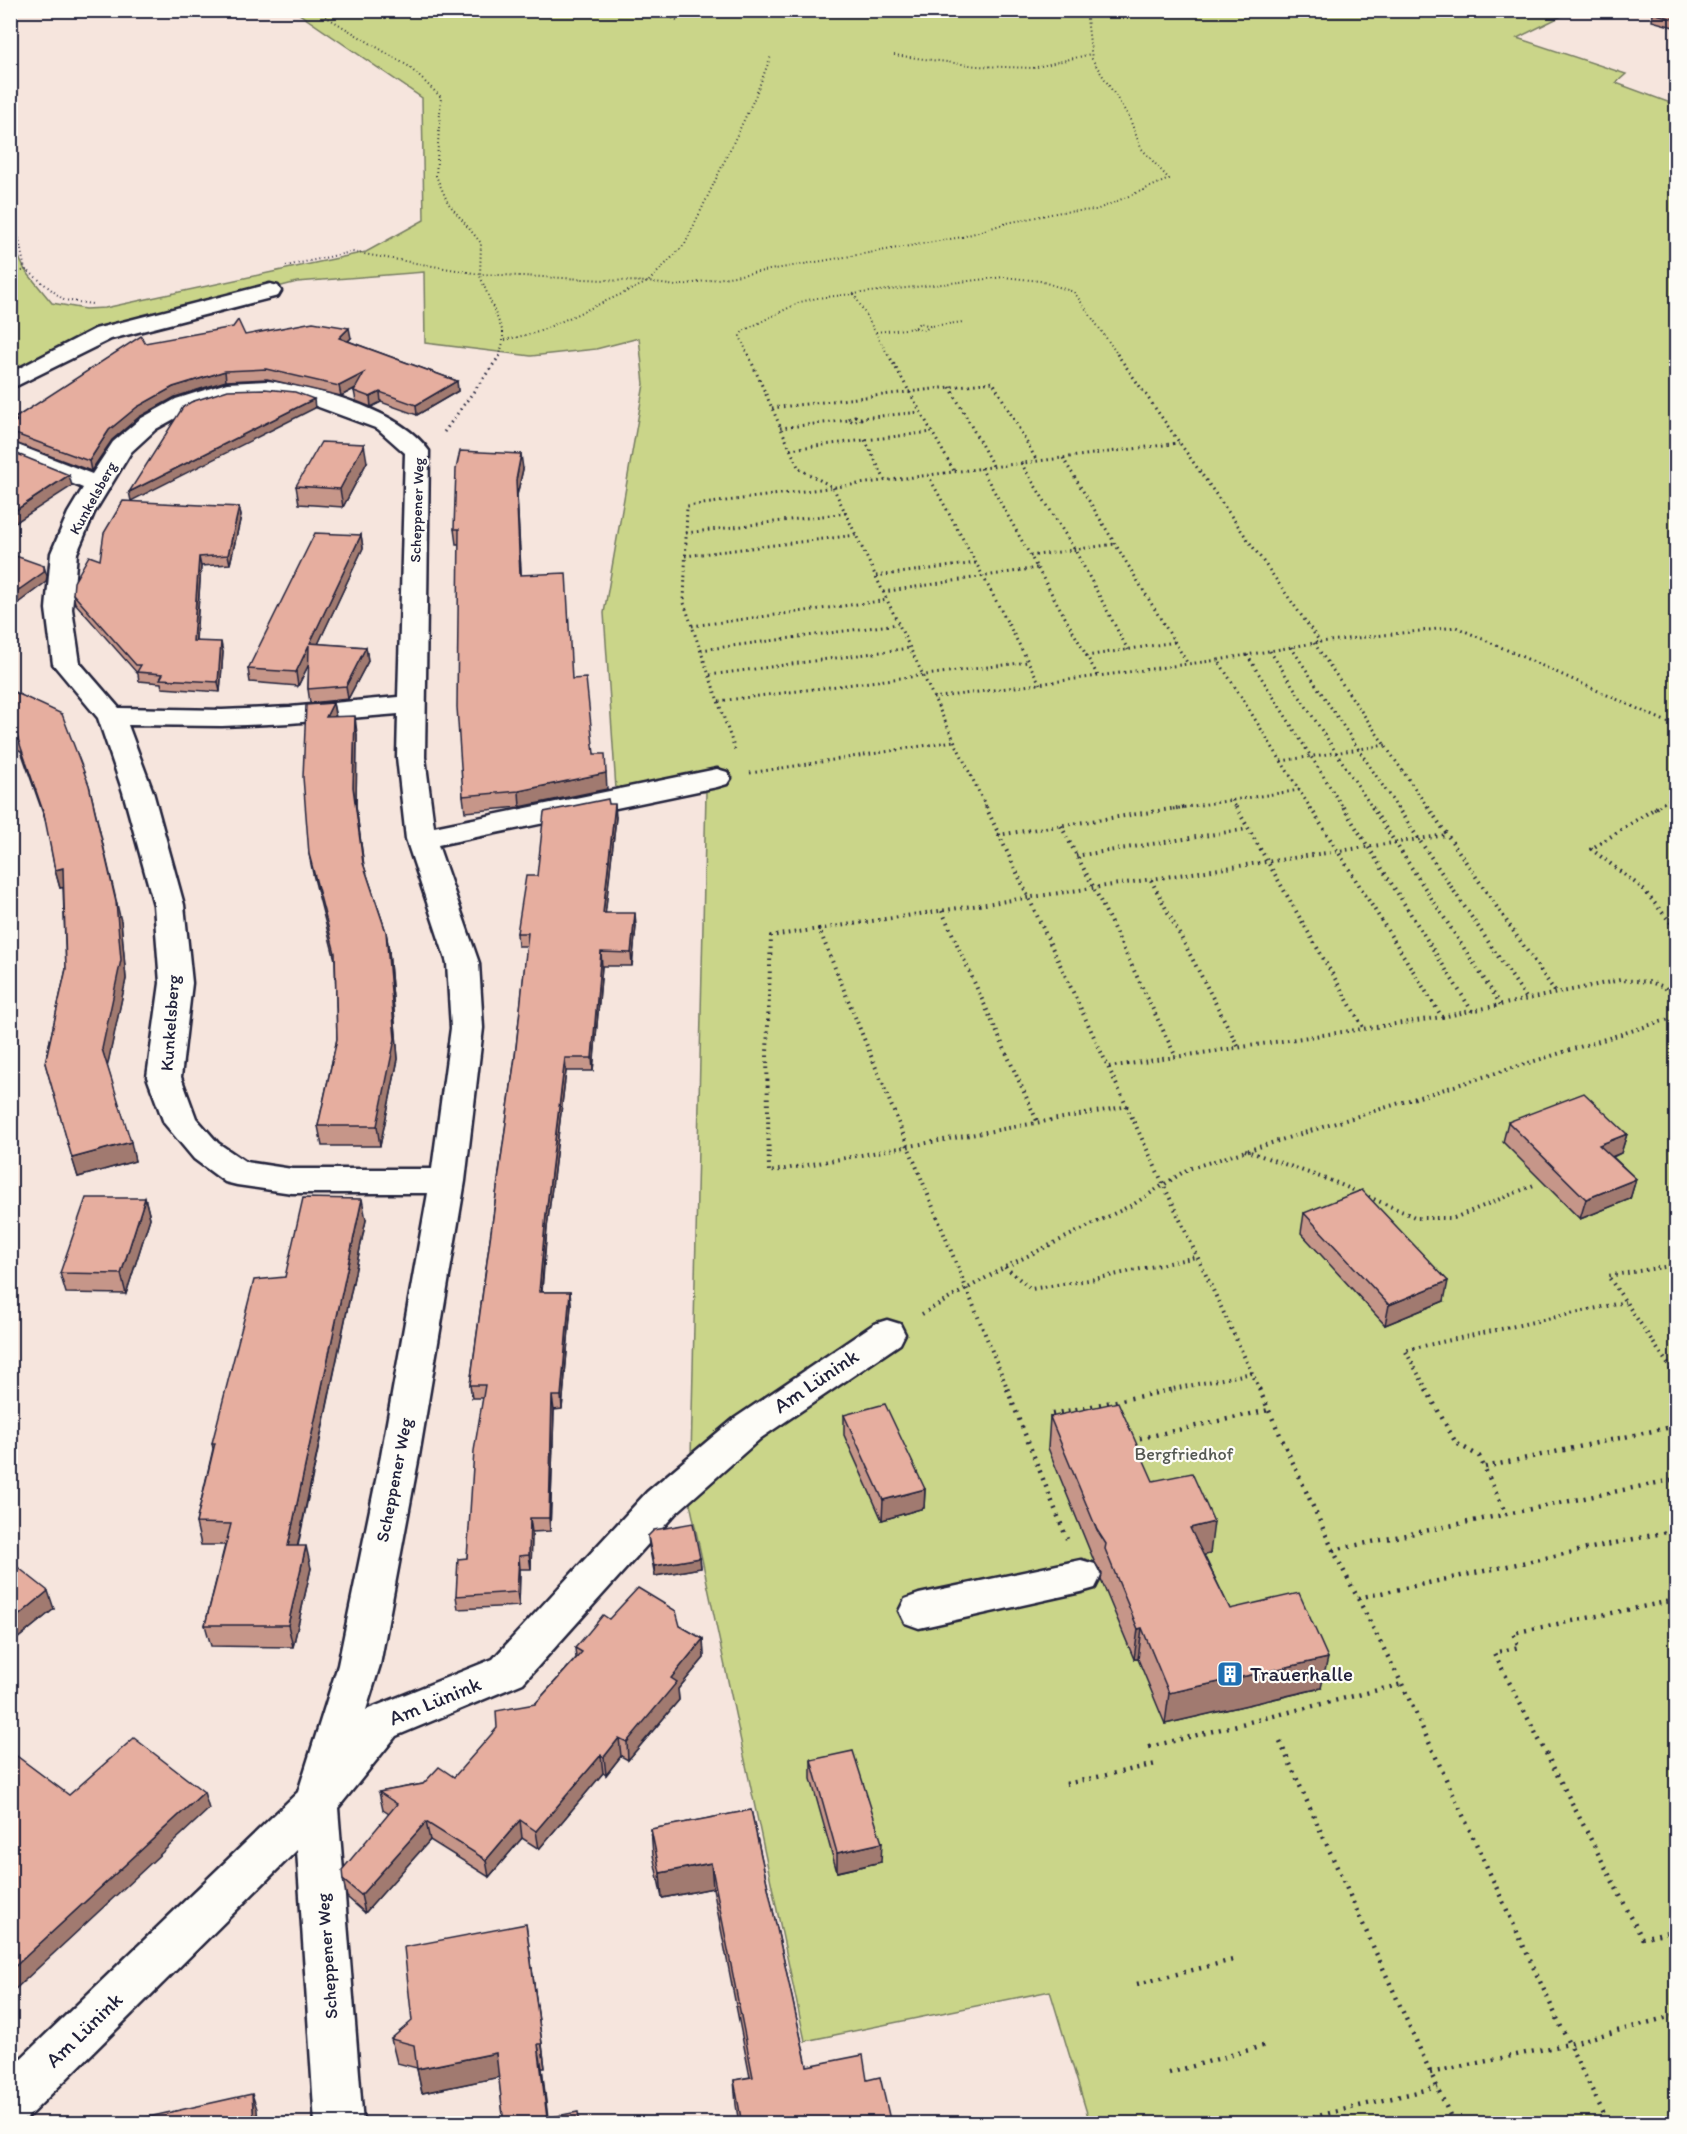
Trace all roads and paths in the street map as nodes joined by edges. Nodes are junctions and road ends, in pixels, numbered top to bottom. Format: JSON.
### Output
{"nodes":[{"id":1,"x":315,"y":10,"type":"edge"},
{"id":2,"x":654,"y":10,"type":"edge"},
{"id":3,"x":1086,"y":10,"type":"edge"},
{"id":4,"x":679,"y":21,"type":"dead end"},
{"id":5,"x":1091,"y":54,"type":"junction"},
{"id":6,"x":894,"y":55,"type":"dead end"},
{"id":7,"x":771,"y":56,"type":"dead end"},
{"id":8,"x":10,"y":195,"type":"edge"},
{"id":9,"x":25,"y":270,"type":"junction"},
{"id":10,"x":10,"y":273,"type":"edge"},
{"id":11,"x":480,"y":274,"type":"junction"},
{"id":12,"x":648,"y":282,"type":"junction"},
{"id":13,"x":270,"y":291,"type":"dead end"},
{"id":14,"x":854,"y":294,"type":"junction"},
{"id":15,"x":963,"y":322,"type":"dead end"},
{"id":16,"x":131,"y":326,"type":"junction"},
{"id":17,"x":876,"y":332,"type":"junction"},
{"id":18,"x":505,"y":340,"type":"junction"},
{"id":19,"x":10,"y":382,"type":"edge"},
{"id":20,"x":950,"y":387,"type":"junction"},
{"id":21,"x":909,"y":392,"type":"junction"},
{"id":22,"x":772,"y":408,"type":"junction"},
{"id":23,"x":921,"y":412,"type":"junction"},
{"id":24,"x":780,"y":428,"type":"junction"},
{"id":25,"x":932,"y":432,"type":"junction"},
{"id":26,"x":865,"y":440,"type":"junction"},
{"id":27,"x":1179,"y":443,"type":"junction"},
{"id":28,"x":10,"y":449,"type":"edge"},
{"id":29,"x":790,"y":449,"type":"junction"},
{"id":30,"x":417,"y":452,"type":"junction"},
{"id":31,"x":1063,"y":458,"type":"junction"},
{"id":32,"x":1037,"y":461,"type":"junction"},
{"id":33,"x":1021,"y":463,"type":"junction"},
{"id":34,"x":993,"y":466,"type":"junction"},
{"id":35,"x":981,"y":468,"type":"junction"},
{"id":36,"x":954,"y":471,"type":"junction"},
{"id":37,"x":928,"y":475,"type":"junction"},
{"id":38,"x":885,"y":480,"type":"junction"},
{"id":39,"x":97,"y":485,"type":"junction"},
{"id":40,"x":833,"y":487,"type":"junction"},
{"id":41,"x":846,"y":513,"type":"junction"},
{"id":42,"x":686,"y":533,"type":"junction"},
{"id":43,"x":856,"y":535,"type":"junction"},
{"id":44,"x":1115,"y":544,"type":"junction"},
{"id":45,"x":1075,"y":550,"type":"junction"},
{"id":46,"x":685,"y":556,"type":"junction"},
{"id":47,"x":1030,"y":556,"type":"junction"},
{"id":48,"x":976,"y":563,"type":"junction"},
{"id":49,"x":1037,"y":568,"type":"junction"},
{"id":50,"x":876,"y":576,"type":"junction"},
{"id":51,"x":982,"y":577,"type":"junction"},
{"id":52,"x":883,"y":592,"type":"junction"},
{"id":53,"x":888,"y":600,"type":"junction"},
{"id":54,"x":898,"y":624,"type":"junction"},
{"id":55,"x":692,"y":626,"type":"junction"},
{"id":56,"x":1175,"y":642,"type":"junction"},
{"id":57,"x":1320,"y":642,"type":"junction"},
{"id":58,"x":1314,"y":643,"type":"junction"},
{"id":59,"x":1291,"y":647,"type":"junction"},
{"id":60,"x":910,"y":648,"type":"junction"},
{"id":61,"x":701,"y":650,"type":"junction"},
{"id":62,"x":1128,"y":650,"type":"junction"},
{"id":63,"x":1270,"y":651,"type":"junction"},
{"id":64,"x":1247,"y":655,"type":"junction"},
{"id":65,"x":1086,"y":656,"type":"junction"},
{"id":66,"x":1218,"y":660,"type":"junction"},
{"id":67,"x":1028,"y":662,"type":"junction"},
{"id":68,"x":1188,"y":664,"type":"junction"},
{"id":69,"x":922,"y":674,"type":"junction"},
{"id":70,"x":710,"y":675,"type":"junction"},
{"id":71,"x":1098,"y":676,"type":"junction"},
{"id":72,"x":1040,"y":684,"type":"junction"},
{"id":73,"x":933,"y":698,"type":"junction"},
{"id":74,"x":719,"y":701,"type":"junction"},
{"id":75,"x":412,"y":704,"type":"junction"},
{"id":76,"x":111,"y":716,"type":"junction"},
{"id":77,"x":1677,"y":726,"type":"edge"},
{"id":78,"x":954,"y":741,"type":"junction"},
{"id":79,"x":1386,"y":745,"type":"junction"},
{"id":80,"x":1359,"y":749,"type":"junction"},
{"id":81,"x":735,"y":750,"type":"dead end"},
{"id":82,"x":1335,"y":753,"type":"junction"},
{"id":83,"x":1311,"y":756,"type":"junction"},
{"id":84,"x":1281,"y":761,"type":"junction"},
{"id":85,"x":717,"y":778,"type":"joint"},
{"id":86,"x":1300,"y":790,"type":"junction"},
{"id":87,"x":1677,"y":795,"type":"edge"},
{"id":88,"x":1232,"y":800,"type":"junction"},
{"id":89,"x":1061,"y":826,"type":"junction"},
{"id":90,"x":1248,"y":829,"type":"junction"},
{"id":91,"x":998,"y":835,"type":"junction"},
{"id":92,"x":1446,"y":835,"type":"junction"},
{"id":93,"x":421,"y":839,"type":"junction"},
{"id":94,"x":1418,"y":839,"type":"junction"},
{"id":95,"x":1396,"y":843,"type":"junction"},
{"id":96,"x":1370,"y":847,"type":"junction"},
{"id":97,"x":1339,"y":852,"type":"junction"},
{"id":98,"x":1076,"y":856,"type":"junction"},
{"id":99,"x":1267,"y":863,"type":"junction"},
{"id":100,"x":1152,"y":880,"type":"junction"},
{"id":101,"x":1094,"y":888,"type":"junction"},
{"id":102,"x":1028,"y":898,"type":"junction"},
{"id":103,"x":942,"y":911,"type":"junction"},
{"id":104,"x":819,"y":929,"type":"junction"},
{"id":105,"x":1677,"y":929,"type":"edge"},
{"id":106,"x":1556,"y":993,"type":"junction"},
{"id":107,"x":1677,"y":997,"type":"edge"},
{"id":108,"x":1527,"y":999,"type":"junction"},
{"id":109,"x":1501,"y":1005,"type":"junction"},
{"id":110,"x":1472,"y":1011,"type":"junction"},
{"id":111,"x":1443,"y":1017,"type":"junction"},
{"id":112,"x":1677,"y":1017,"type":"edge"},
{"id":113,"x":1364,"y":1029,"type":"junction"},
{"id":114,"x":1239,"y":1048,"type":"junction"},
{"id":115,"x":1176,"y":1057,"type":"junction"},
{"id":116,"x":1108,"y":1067,"type":"junction"},
{"id":117,"x":1128,"y":1106,"type":"junction"},
{"id":118,"x":1038,"y":1123,"type":"junction"},
{"id":119,"x":909,"y":1147,"type":"junction"},
{"id":120,"x":1245,"y":1150,"type":"junction"},
{"id":121,"x":448,"y":1181,"type":"junction"},
{"id":122,"x":1534,"y":1185,"type":"dead end"},
{"id":123,"x":1163,"y":1187,"type":"junction"},
{"id":124,"x":1196,"y":1257,"type":"junction"},
{"id":125,"x":1677,"y":1265,"type":"edge"},
{"id":126,"x":1005,"y":1267,"type":"junction"},
{"id":127,"x":968,"y":1289,"type":"junction"},
{"id":128,"x":1625,"y":1302,"type":"junction"},
{"id":129,"x":886,"y":1334,"type":"joint"},
{"id":130,"x":1252,"y":1373,"type":"junction"},
{"id":131,"x":1677,"y":1376,"type":"edge"},
{"id":132,"x":1269,"y":1410,"type":"junction"},
{"id":133,"x":1052,"y":1414,"type":"edge"},
{"id":134,"x":1677,"y":1426,"type":"edge"},
{"id":135,"x":1122,"y":1442,"type":"edge"},
{"id":136,"x":1485,"y":1467,"type":"junction"},
{"id":137,"x":1677,"y":1479,"type":"edge"},
{"id":138,"x":1506,"y":1514,"type":"junction"},
{"id":139,"x":1677,"y":1530,"type":"edge"},
{"id":140,"x":1333,"y":1550,"type":"junction"},
{"id":141,"x":1081,"y":1576,"type":"joint"},
{"id":142,"x":1358,"y":1598,"type":"junction"},
{"id":143,"x":1677,"y":1600,"type":"edge"},
{"id":144,"x":920,"y":1611,"type":"dead end"},
{"id":145,"x":1402,"y":1684,"type":"junction"},
{"id":146,"x":1280,"y":1742,"type":"dead end"},
{"id":147,"x":1149,"y":1747,"type":"dead end"},
{"id":148,"x":1156,"y":1764,"type":"dead end"},
{"id":149,"x":1066,"y":1784,"type":"dead end"},
{"id":150,"x":316,"y":1803,"type":"junction"},
{"id":151,"x":1677,"y":1930,"type":"edge"},
{"id":152,"x":1233,"y":1960,"type":"dead end"},
{"id":153,"x":1137,"y":1984,"type":"dead end"},
{"id":154,"x":1677,"y":2015,"type":"edge"},
{"id":155,"x":1569,"y":2044,"type":"junction"},
{"id":156,"x":1266,"y":2045,"type":"dead end"},
{"id":157,"x":1169,"y":2073,"type":"dead end"},
{"id":158,"x":1430,"y":2073,"type":"junction"},
{"id":159,"x":1438,"y":2087,"type":"junction"},
{"id":160,"x":10,"y":2102,"type":"edge"},
{"id":161,"x":1297,"y":2121,"type":"dead end"},
{"id":162,"x":339,"y":2124,"type":"edge"},
{"id":163,"x":1454,"y":2124,"type":"edge"},
{"id":164,"x":1609,"y":2124,"type":"edge"}],
"edges":[{"from":1,"to":11,"type":"path"},
{"from":2,"to":4,"type":"path"},
{"from":3,"to":5,"type":"path"},
{"from":5,"to":6,"type":"path"},
{"from":5,"to":12,"type":"path"},
{"from":7,"to":12,"type":"path"},
{"from":8,"to":9,"type":"path"},
{"from":9,"to":10,"type":"path"},
{"from":9,"to":16,"type":"path"},
{"from":11,"to":12,"type":"path"},
{"from":11,"to":18,"type":"path"},
{"from":12,"to":18,"type":"path"},
{"from":13,"to":16,"type":"street"},
{"from":14,"to":17,"type":"path"},
{"from":14,"to":22,"type":"path"},
{"from":14,"to":27,"type":"path"},
{"from":15,"to":17,"type":"path"},
{"from":16,"to":19,"type":"street"},
{"from":17,"to":21,"type":"path"},
{"from":18,"to":30,"type":"path","name":"Scheppener Weg"},
{"from":20,"to":21,"type":"path"},
{"from":20,"to":32,"type":"path"},
{"from":20,"to":34,"type":"path"},
{"from":21,"to":22,"type":"path"},
{"from":21,"to":23,"type":"path"},
{"from":22,"to":24,"type":"path"},
{"from":23,"to":24,"type":"path"},
{"from":23,"to":25,"type":"path"},
{"from":24,"to":29,"type":"path"},
{"from":25,"to":26,"type":"path"},
{"from":25,"to":36,"type":"path"},
{"from":26,"to":29,"type":"path"},
{"from":26,"to":38,"type":"path"},
{"from":27,"to":31,"type":"path"},
{"from":27,"to":57,"type":"path"},
{"from":28,"to":39,"type":"street"},
{"from":29,"to":40,"type":"path"},
{"from":30,"to":39,"type":"street","name":"Kunkelsberg"},
{"from":30,"to":75,"type":"street","name":"Scheppener Weg"},
{"from":31,"to":32,"type":"path"},
{"from":31,"to":44,"type":"path"},
{"from":32,"to":33,"type":"path"},
{"from":33,"to":34,"type":"path"},
{"from":33,"to":45,"type":"path"},
{"from":34,"to":35,"type":"path"},
{"from":35,"to":36,"type":"path"},
{"from":35,"to":47,"type":"path"},
{"from":36,"to":37,"type":"path"},
{"from":37,"to":38,"type":"path"},
{"from":37,"to":48,"type":"path"},
{"from":38,"to":40,"type":"path"},
{"from":39,"to":76,"type":"street","name":"Kunkelsberg"},
{"from":40,"to":41,"type":"path"},
{"from":40,"to":42,"type":"path"},
{"from":41,"to":42,"type":"path"},
{"from":41,"to":43,"type":"path"},
{"from":42,"to":46,"type":"path"},
{"from":43,"to":46,"type":"path"},
{"from":43,"to":50,"type":"path"},
{"from":44,"to":45,"type":"path"},
{"from":44,"to":56,"type":"path"},
{"from":45,"to":47,"type":"path"},
{"from":45,"to":62,"type":"path"},
{"from":46,"to":55,"type":"path"},
{"from":47,"to":49,"type":"path"},
{"from":48,"to":50,"type":"path"},
{"from":48,"to":51,"type":"path"},
{"from":49,"to":51,"type":"path"},
{"from":49,"to":65,"type":"path"},
{"from":50,"to":52,"type":"path"},
{"from":51,"to":52,"type":"path"},
{"from":51,"to":67,"type":"path"},
{"from":52,"to":53,"type":"path"},
{"from":53,"to":54,"type":"path"},
{"from":53,"to":55,"type":"path"},
{"from":54,"to":60,"type":"path"},
{"from":54,"to":61,"type":"path"},
{"from":55,"to":61,"type":"path"},
{"from":56,"to":62,"type":"path"},
{"from":56,"to":68,"type":"path"},
{"from":57,"to":58,"type":"path"},
{"from":57,"to":77,"type":"path"},
{"from":58,"to":59,"type":"path"},
{"from":58,"to":79,"type":"path"},
{"from":59,"to":63,"type":"path"},
{"from":59,"to":80,"type":"path"},
{"from":60,"to":69,"type":"path"},
{"from":60,"to":70,"type":"path"},
{"from":61,"to":70,"type":"path"},
{"from":62,"to":65,"type":"path"},
{"from":63,"to":64,"type":"path"},
{"from":63,"to":82,"type":"path"},
{"from":64,"to":66,"type":"path"},
{"from":64,"to":83,"type":"path"},
{"from":65,"to":71,"type":"path"},
{"from":66,"to":68,"type":"path"},
{"from":66,"to":84,"type":"path"},
{"from":67,"to":69,"type":"path"},
{"from":67,"to":72,"type":"path"},
{"from":68,"to":71,"type":"path"},
{"from":69,"to":73,"type":"path"},
{"from":69,"to":74,"type":"path"},
{"from":70,"to":74,"type":"path"},
{"from":71,"to":72,"type":"path"},
{"from":72,"to":73,"type":"path"},
{"from":73,"to":78,"type":"path"},
{"from":74,"to":81,"type":"path"},
{"from":75,"to":76,"type":"street"},
{"from":75,"to":93,"type":"street","name":"Scheppener Weg"},
{"from":76,"to":121,"type":"street","name":"Kunkelsberg"},
{"from":78,"to":85,"type":"path"},
{"from":78,"to":91,"type":"path"},
{"from":79,"to":80,"type":"path"},
{"from":79,"to":92,"type":"path"},
{"from":80,"to":82,"type":"path"},
{"from":80,"to":94,"type":"path"},
{"from":82,"to":83,"type":"path"},
{"from":82,"to":95,"type":"path"},
{"from":83,"to":84,"type":"path"},
{"from":83,"to":96,"type":"path"},
{"from":84,"to":86,"type":"path"},
{"from":85,"to":93,"type":"street"},
{"from":86,"to":88,"type":"path"},
{"from":86,"to":97,"type":"path"},
{"from":87,"to":105,"type":"path"},
{"from":88,"to":89,"type":"path"},
{"from":88,"to":90,"type":"path"},
{"from":89,"to":91,"type":"path"},
{"from":89,"to":98,"type":"path"},
{"from":90,"to":98,"type":"path"},
{"from":90,"to":99,"type":"path"},
{"from":91,"to":102,"type":"path"},
{"from":92,"to":94,"type":"path"},
{"from":92,"to":106,"type":"path"},
{"from":93,"to":121,"type":"street","name":"Scheppener Weg"},
{"from":94,"to":95,"type":"path"},
{"from":94,"to":108,"type":"path"},
{"from":95,"to":96,"type":"path"},
{"from":95,"to":109,"type":"path"},
{"from":96,"to":97,"type":"path"},
{"from":96,"to":110,"type":"path"},
{"from":97,"to":99,"type":"path"},
{"from":97,"to":111,"type":"path"},
{"from":98,"to":101,"type":"path"},
{"from":99,"to":100,"type":"path"},
{"from":99,"to":113,"type":"path"},
{"from":100,"to":101,"type":"path"},
{"from":100,"to":114,"type":"path"},
{"from":101,"to":102,"type":"path"},
{"from":101,"to":115,"type":"path"},
{"from":102,"to":103,"type":"path"},
{"from":102,"to":116,"type":"path"},
{"from":103,"to":104,"type":"path"},
{"from":103,"to":118,"type":"path"},
{"from":104,"to":119,"type":"path"},
{"from":104,"to":119,"type":"path"},
{"from":106,"to":107,"type":"path"},
{"from":106,"to":108,"type":"path"},
{"from":108,"to":109,"type":"path"},
{"from":109,"to":110,"type":"path"},
{"from":110,"to":111,"type":"path"},
{"from":111,"to":113,"type":"path"},
{"from":112,"to":120,"type":"path"},
{"from":113,"to":114,"type":"path"},
{"from":114,"to":115,"type":"path"},
{"from":115,"to":116,"type":"path"},
{"from":116,"to":117,"type":"path"},
{"from":117,"to":118,"type":"path"},
{"from":117,"to":123,"type":"path"},
{"from":118,"to":119,"type":"path"},
{"from":119,"to":127,"type":"path"},
{"from":120,"to":122,"type":"path"},
{"from":120,"to":123,"type":"path"},
{"from":121,"to":150,"type":"street","name":"Scheppener Weg"},
{"from":123,"to":124,"type":"path"},
{"from":123,"to":126,"type":"path"},
{"from":124,"to":126,"type":"path"},
{"from":124,"to":130,"type":"path"},
{"from":125,"to":128,"type":"path"},
{"from":126,"to":127,"type":"path"},
{"from":127,"to":129,"type":"path"},
{"from":127,"to":141,"type":"path"},
{"from":128,"to":131,"type":"path"},
{"from":128,"to":136,"type":"path"},
{"from":129,"to":150,"type":"street","name":"Am Lünink"},
{"from":130,"to":132,"type":"path"},
{"from":130,"to":133,"type":"path"},
{"from":132,"to":135,"type":"path"},
{"from":132,"to":140,"type":"path"},
{"from":134,"to":136,"type":"path"},
{"from":136,"to":138,"type":"path"},
{"from":137,"to":138,"type":"path"},
{"from":138,"to":140,"type":"path"},
{"from":139,"to":142,"type":"path"},
{"from":140,"to":142,"type":"path"},
{"from":141,"to":144,"type":"street"},
{"from":142,"to":145,"type":"path"},
{"from":143,"to":151,"type":"path"},
{"from":145,"to":147,"type":"path"},
{"from":145,"to":155,"type":"path"},
{"from":146,"to":158,"type":"path"},
{"from":148,"to":149,"type":"path"},
{"from":150,"to":160,"type":"street","name":"Am Lünink"},
{"from":150,"to":162,"type":"street","name":"Scheppener Weg"},
{"from":152,"to":153,"type":"path"},
{"from":154,"to":155,"type":"path"},
{"from":155,"to":158,"type":"path"},
{"from":155,"to":164,"type":"path"},
{"from":156,"to":157,"type":"path"},
{"from":158,"to":159,"type":"path"},
{"from":159,"to":161,"type":"path"},
{"from":159,"to":163,"type":"path"}]}
